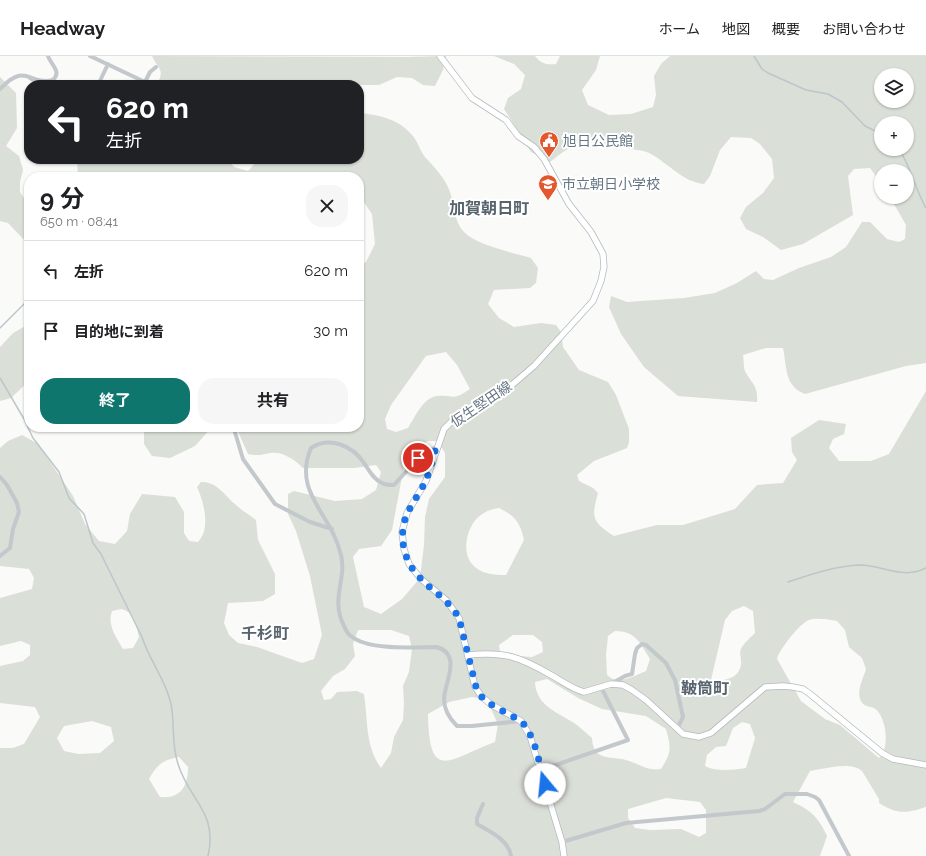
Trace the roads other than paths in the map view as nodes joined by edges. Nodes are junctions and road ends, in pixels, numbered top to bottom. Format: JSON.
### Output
{"nodes":[{"id":1,"x":48,"y":56,"type":"edge"},
{"id":2,"x":90,"y":56,"type":"edge"},
{"id":3,"x":440,"y":56,"type":"edge"},
{"id":4,"x":108,"y":64,"type":"junction"},
{"id":5,"x":156,"y":67,"type":"dead end"},
{"id":6,"x":30,"y":77,"type":"junction"},
{"id":7,"x":34,"y":80,"type":"edge"},
{"id":8,"x":44,"y":80,"type":"edge"},
{"id":9,"x":50,"y":80,"type":"edge"},
{"id":10,"x":100,"y":80,"type":"edge"},
{"id":11,"x":138,"y":80,"type":"edge"},
{"id":12,"x":147,"y":80,"type":"edge"},
{"id":13,"x":0,"y":89,"type":"edge"},
{"id":14,"x":235,"y":432,"type":"edge"},
{"id":15,"x":436,"y":447,"type":"junction"},
{"id":16,"x":0,"y":477,"type":"edge"},
{"id":17,"x":332,"y":529,"type":"junction"},
{"id":18,"x":0,"y":556,"type":"edge"},
{"id":19,"x":468,"y":654,"type":"junction"},
{"id":20,"x":611,"y":684,"type":"junction"},
{"id":21,"x":600,"y":688,"type":"junction"},
{"id":22,"x":521,"y":721,"type":"junction"},
{"id":23,"x":677,"y":729,"type":"junction"},
{"id":24,"x":926,"y":765,"type":"edge"},
{"id":25,"x":541,"y":770,"type":"junction"},
{"id":26,"x":483,"y":804,"type":"dead end"},
{"id":27,"x":562,"y":842,"type":"junction"},
{"id":28,"x":511,"y":856,"type":"edge"},
{"id":29,"x":564,"y":856,"type":"edge"},
{"id":30,"x":848,"y":856,"type":"edge"}],
"edges":[{"from":1,"to":9,"type":"street"},
{"from":2,"to":4,"type":"street"},
{"from":3,"to":15,"type":"main road","name":"仮生堅田線"},
{"from":4,"to":10,"type":"street"},
{"from":4,"to":11,"type":"street"},
{"from":5,"to":12,"type":"street"},
{"from":6,"to":7,"type":"street"},
{"from":6,"to":8,"type":"street"},
{"from":6,"to":13,"type":"street"},
{"from":14,"to":17,"type":"street"},
{"from":15,"to":17,"type":"street"},
{"from":15,"to":19,"type":"main road","name":"仮生堅田線"},
{"from":16,"to":18,"type":"street"},
{"from":17,"to":22,"type":"street"},
{"from":19,"to":21,"type":"main road"},
{"from":19,"to":22,"type":"main road","name":"仮生堅田線"},
{"from":20,"to":21,"type":"main road"},
{"from":20,"to":23,"type":"main road"},
{"from":20,"to":23,"type":"street"},
{"from":21,"to":25,"type":"street"},
{"from":22,"to":25,"type":"main road","name":"仮生堅田線"},
{"from":23,"to":24,"type":"main road"},
{"from":25,"to":27,"type":"main road","name":"仮生堅田線"},
{"from":26,"to":28,"type":"street"},
{"from":27,"to":29,"type":"main road","name":"仮生堅田線"},
{"from":27,"to":30,"type":"street"}]}
